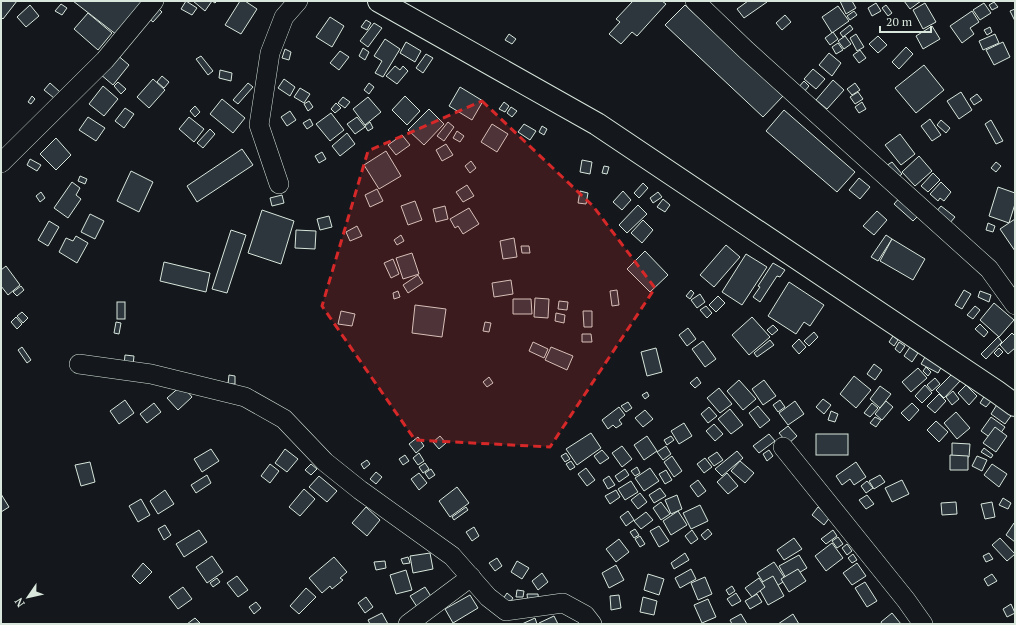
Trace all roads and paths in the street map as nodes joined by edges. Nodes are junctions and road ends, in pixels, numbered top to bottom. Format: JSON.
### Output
{"nodes":[{"id":1,"x":154,"y":1,"type":"edge"},
{"id":2,"x":298,"y":1,"type":"edge"},
{"id":3,"x":379,"y":1,"type":"edge"},
{"id":4,"x":695,"y":1,"type":"edge"},
{"id":5,"x":1,"y":163,"type":"edge"},
{"id":6,"x":279,"y":184,"type":"dead end"},
{"id":7,"x":1015,"y":305,"type":"edge"},
{"id":8,"x":79,"y":364,"type":"dead end"},
{"id":9,"x":1015,"y":405,"type":"edge"},
{"id":10,"x":784,"y":447,"type":"dead end"},
{"id":11,"x":471,"y":577,"type":"junction"},
{"id":12,"x":408,"y":624,"type":"edge"},
{"id":13,"x":592,"y":624,"type":"edge"},
{"id":14,"x":923,"y":624,"type":"edge"}],
"edges":[{"from":1,"to":5,"type":"street"},
{"from":2,"to":6,"type":"street"},
{"from":3,"to":9,"type":"main road"},
{"from":4,"to":7,"type":"street"},
{"from":8,"to":11,"type":"street"},
{"from":10,"to":14,"type":"street"},
{"from":11,"to":12,"type":"street"},
{"from":11,"to":13,"type":"street"}]}
